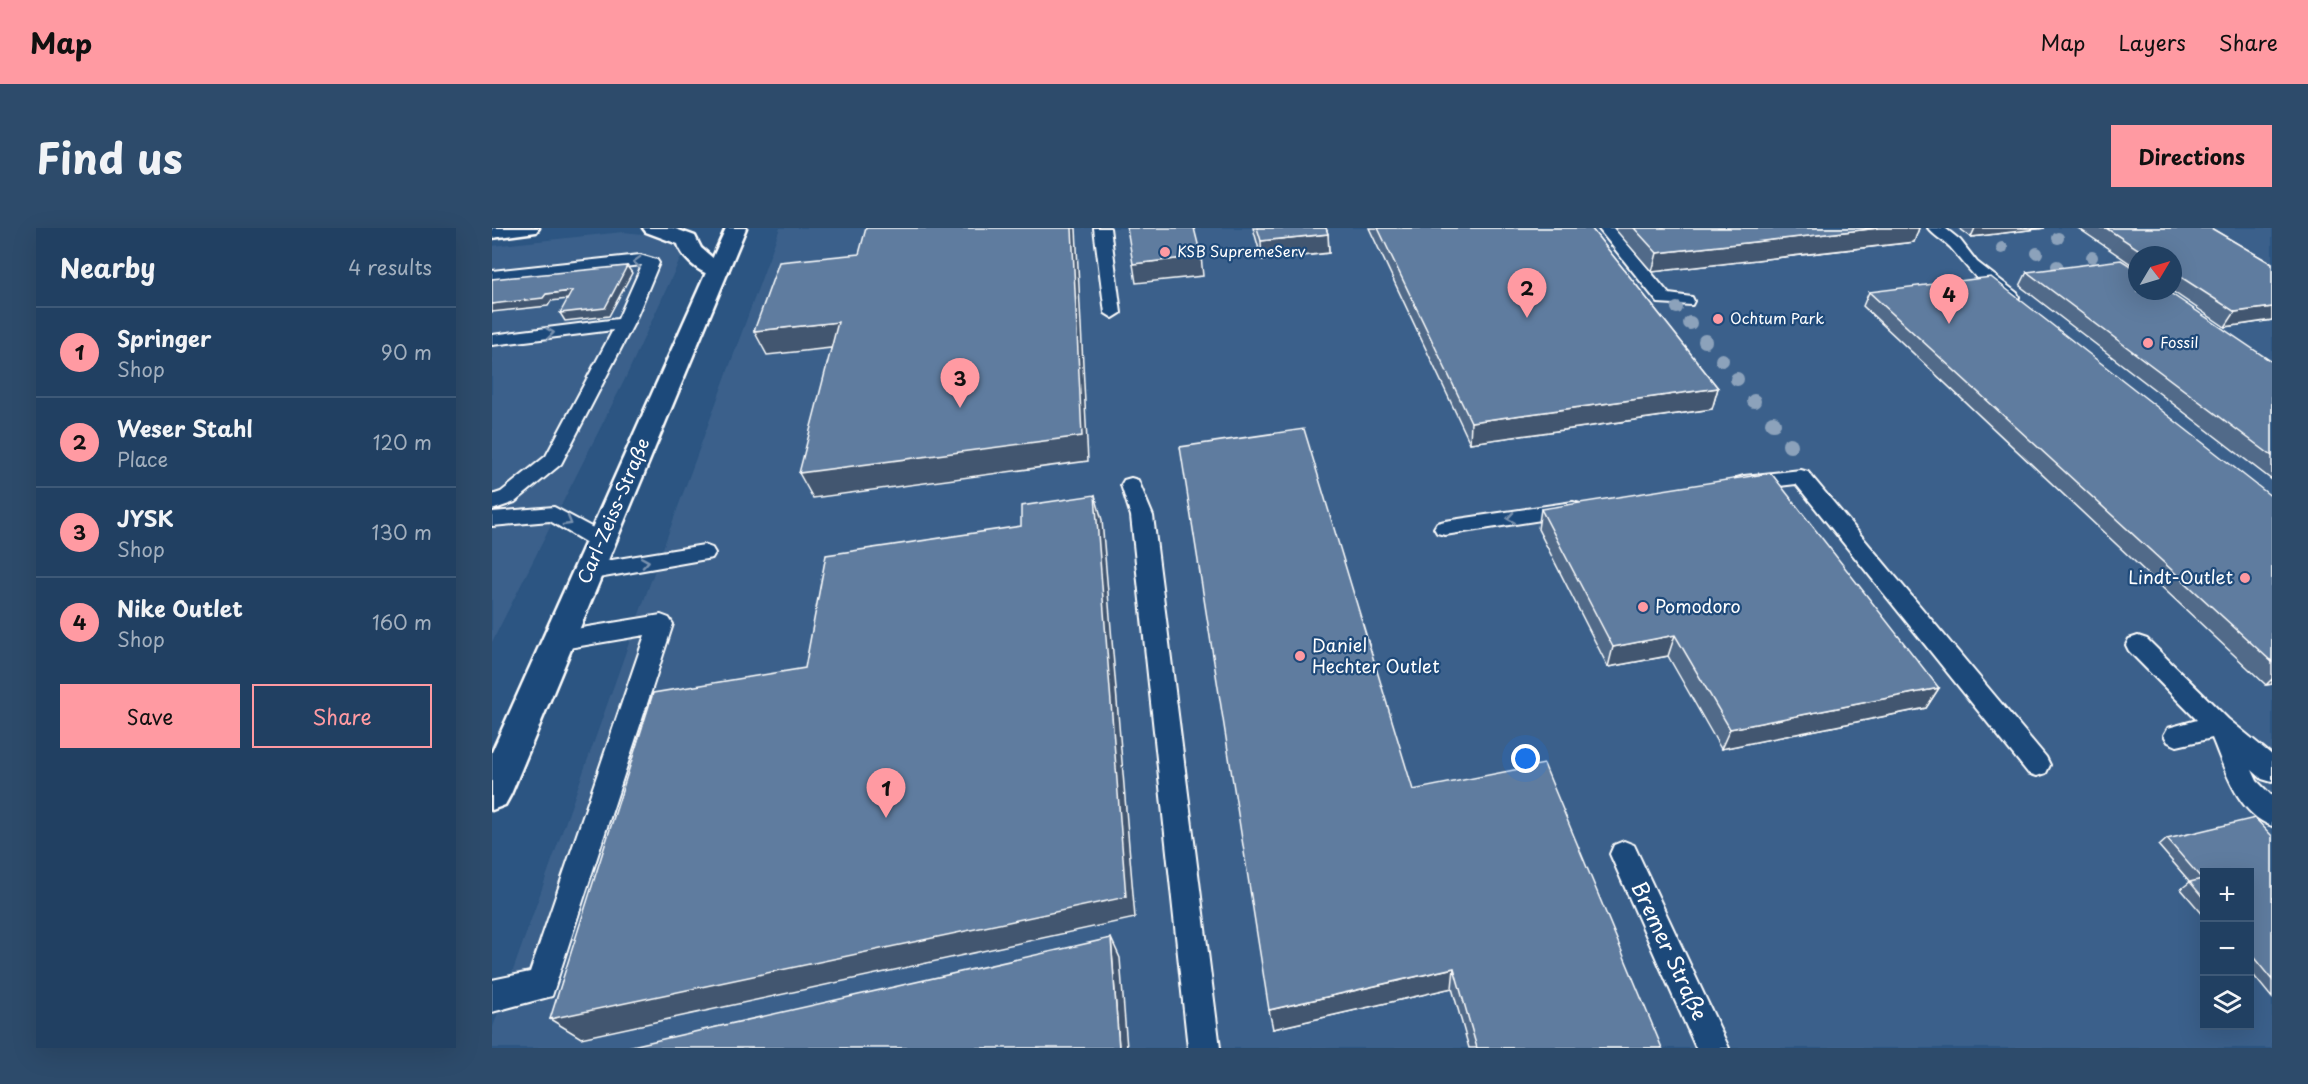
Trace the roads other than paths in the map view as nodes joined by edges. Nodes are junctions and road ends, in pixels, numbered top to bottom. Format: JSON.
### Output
{"nodes":[{"id":1,"x":529,"y":228,"type":"edge"},
{"id":2,"x":653,"y":228,"type":"edge"},
{"id":3,"x":736,"y":228,"type":"edge"},
{"id":4,"x":1102,"y":228,"type":"edge"},
{"id":5,"x":1606,"y":228,"type":"edge"},
{"id":6,"x":1936,"y":228,"type":"edge"},
{"id":7,"x":492,"y":232,"type":"edge"},
{"id":8,"x":717,"y":272,"type":"junction"},
{"id":9,"x":492,"y":276,"type":"edge"},
{"id":10,"x":1686,"y":301,"type":"dead end"},
{"id":11,"x":2030,"y":312,"type":"edge"},
{"id":12,"x":1113,"y":313,"type":"dead end"},
{"id":13,"x":625,"y":323,"type":"junction"},
{"id":14,"x":492,"y":340,"type":"edge"},
{"id":15,"x":1131,"y":485,"type":"dead end"},
{"id":16,"x":1722,"y":486,"type":"edge"},
{"id":17,"x":492,"y":503,"type":"edge"},
{"id":18,"x":1595,"y":506,"type":"edge"},
{"id":19,"x":492,"y":519,"type":"edge"},
{"id":20,"x":1445,"y":528,"type":"dead end"},
{"id":21,"x":600,"y":541,"type":"junction"},
{"id":22,"x":704,"y":553,"type":"dead end"},
{"id":23,"x":587,"y":572,"type":"junction"},
{"id":24,"x":557,"y":641,"type":"junction"},
{"id":25,"x":2138,"y":645,"type":"dead end"},
{"id":26,"x":2219,"y":726,"type":"junction"},
{"id":27,"x":2177,"y":735,"type":"dead end"},
{"id":28,"x":2037,"y":765,"type":"dead end"},
{"id":29,"x":2272,"y":771,"type":"edge"},
{"id":30,"x":492,"y":794,"type":"edge"},
{"id":31,"x":2272,"y":814,"type":"edge"},
{"id":32,"x":1624,"y":854,"type":"dead end"},
{"id":33,"x":492,"y":996,"type":"edge"},
{"id":34,"x":1204,"y":1048,"type":"edge"},
{"id":35,"x":1713,"y":1048,"type":"edge"}],
"edges":[{"from":1,"to":7,"type":"main road"},
{"from":2,"to":8,"type":"main road"},
{"from":3,"to":8,"type":"main road","name":"Carl-Zeiss-Straße"},
{"from":4,"to":12,"type":"lane"},
{"from":5,"to":10,"type":"lane"},
{"from":6,"to":11,"type":"lane"},
{"from":8,"to":21,"type":"main road","name":"Carl-Zeiss-Straße"},
{"from":13,"to":9,"type":"lane","one_way":true},
{"from":14,"to":13,"type":"lane","one_way":true},
{"from":13,"to":17,"type":"lane"},
{"from":15,"to":34,"type":"lane"},
{"from":16,"to":28,"type":"lane"},
{"from":18,"to":20,"type":"lane","one_way":true},
{"from":19,"to":21,"type":"lane","one_way":true},
{"from":21,"to":23,"type":"main road","name":"Carl-Zeiss-Straße"},
{"from":23,"to":22,"type":"lane","one_way":true},
{"from":23,"to":24,"type":"main road","name":"Carl-Zeiss-Straße"},
{"from":24,"to":30,"type":"main road","name":"Carl-Zeiss-Straße"},
{"from":24,"to":33,"type":"lane"},
{"from":25,"to":26,"type":"lane"},
{"from":26,"to":27,"type":"lane"},
{"from":26,"to":29,"type":"lane"},
{"from":26,"to":31,"type":"lane"},
{"from":32,"to":35,"type":"lane","name":"Bremer Straße"}]}
